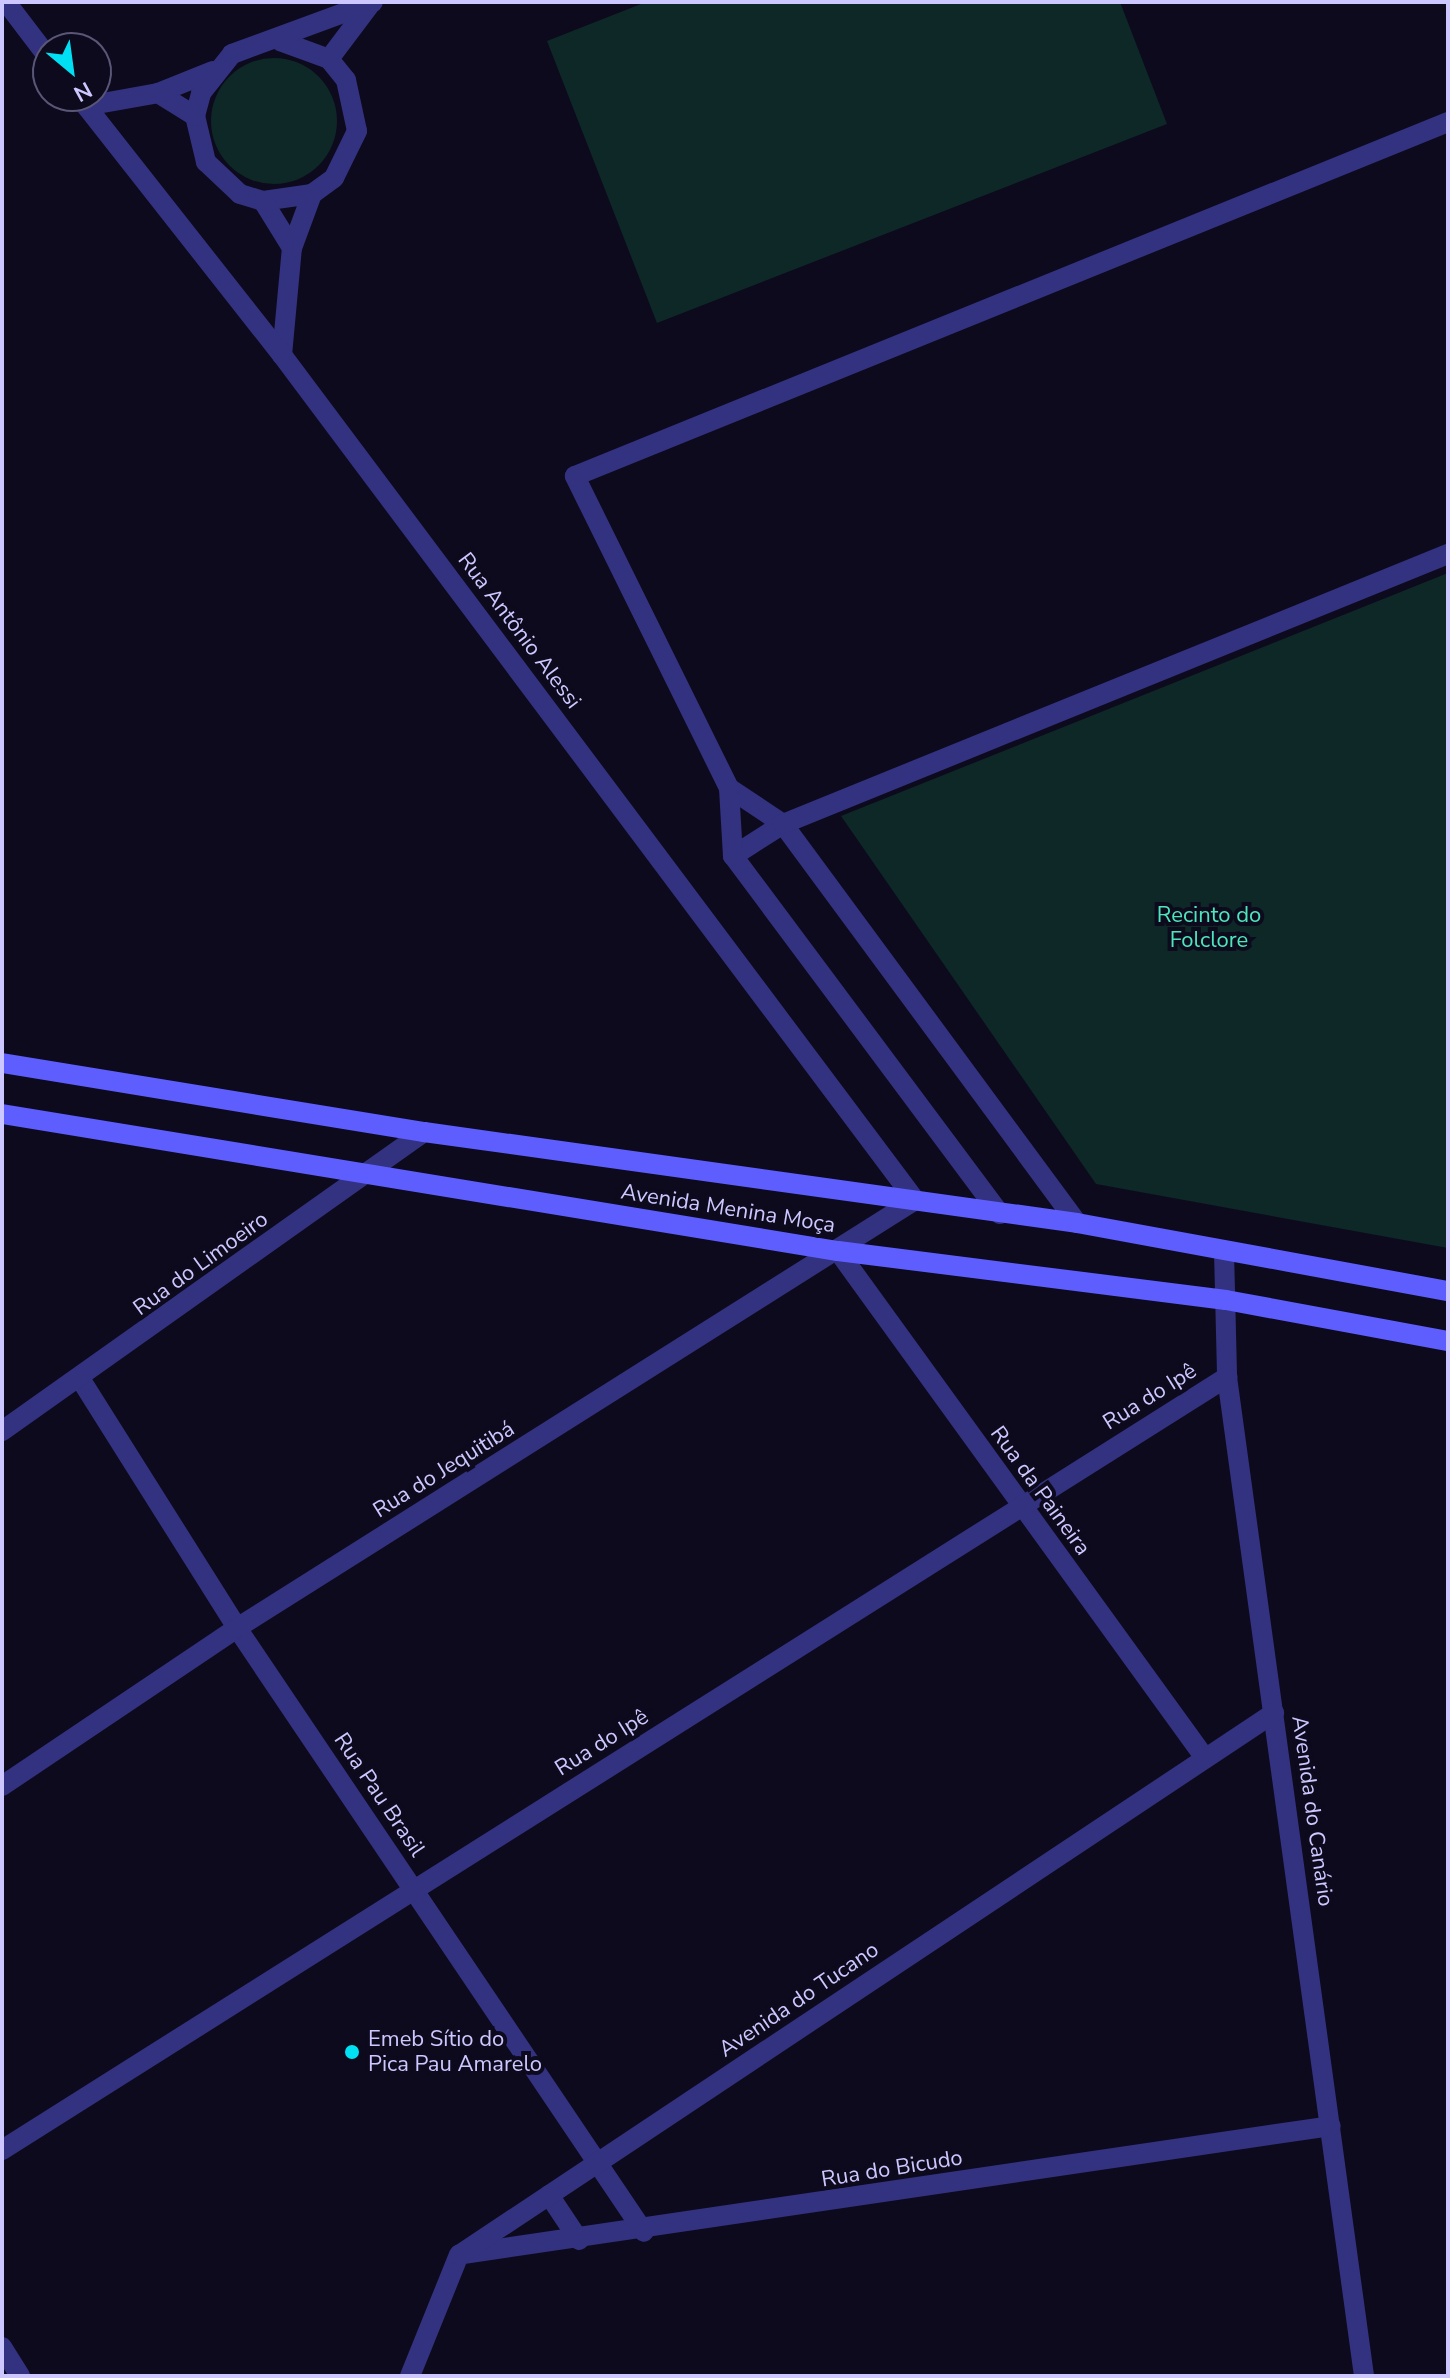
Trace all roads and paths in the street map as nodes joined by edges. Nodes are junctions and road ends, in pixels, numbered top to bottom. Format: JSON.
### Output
{"nodes":[{"id":1,"x":6,"y":2,"type":"edge"},
{"id":2,"x":372,"y":2,"type":"edge"},
{"id":3,"x":32,"y":36,"type":"edge"},
{"id":4,"x":280,"y":41,"type":"junction"},
{"id":5,"x":329,"y":59,"type":"junction"},
{"id":6,"x":213,"y":71,"type":"junction"},
{"id":7,"x":158,"y":93,"type":"junction"},
{"id":8,"x":112,"y":98,"type":"edge"},
{"id":9,"x":91,"y":112,"type":"edge"},
{"id":10,"x":195,"y":116,"type":"junction"},
{"id":11,"x":1448,"y":122,"type":"edge"},
{"id":12,"x":312,"y":194,"type":"junction"},
{"id":13,"x":263,"y":201,"type":"junction"},
{"id":14,"x":292,"y":248,"type":"junction"},
{"id":15,"x":282,"y":355,"type":"junction"},
{"id":16,"x":1448,"y":554,"type":"edge"},
{"id":17,"x":729,"y":788,"type":"junction"},
{"id":18,"x":783,"y":824,"type":"junction"},
{"id":19,"x":733,"y":856,"type":"junction"},
{"id":20,"x":2,"y":1063,"type":"edge"},
{"id":21,"x":2,"y":1114,"type":"edge"},
{"id":22,"x":424,"y":1132,"type":"junction"},
{"id":23,"x":366,"y":1174,"type":"junction"},
{"id":24,"x":915,"y":1200,"type":"junction"},
{"id":25,"x":1000,"y":1214,"type":"junction"},
{"id":26,"x":1077,"y":1223,"type":"junction"},
{"id":27,"x":838,"y":1251,"type":"junction"},
{"id":28,"x":1224,"y":1251,"type":"junction"},
{"id":29,"x":1448,"y":1291,"type":"edge"},
{"id":30,"x":1226,"y":1300,"type":"junction"},
{"id":31,"x":1448,"y":1341,"type":"edge"},
{"id":32,"x":1227,"y":1377,"type":"junction"},
{"id":33,"x":81,"y":1380,"type":"junction"},
{"id":34,"x":2,"y":1431,"type":"edge"},
{"id":35,"x":1022,"y":1506,"type":"junction"},
{"id":36,"x":237,"y":1628,"type":"junction"},
{"id":37,"x":1274,"y":1713,"type":"junction"},
{"id":38,"x":1205,"y":1758,"type":"junction"},
{"id":39,"x":2,"y":1786,"type":"edge"},
{"id":40,"x":414,"y":1890,"type":"junction"},
{"id":41,"x":1331,"y":2126,"type":"junction"},
{"id":42,"x":2,"y":2150,"type":"edge"},
{"id":43,"x":596,"y":2164,"type":"junction"},
{"id":44,"x":549,"y":2195,"type":"junction"},
{"id":45,"x":644,"y":2232,"type":"junction"},
{"id":46,"x":579,"y":2240,"type":"junction"},
{"id":47,"x":459,"y":2255,"type":"junction"},
{"id":48,"x":2,"y":2347,"type":"edge"},
{"id":49,"x":20,"y":2376,"type":"edge"},
{"id":50,"x":410,"y":2376,"type":"edge"},
{"id":51,"x":1364,"y":2376,"type":"edge"}],
"edges":[{"from":1,"to":3,"type":"street"},
{"from":2,"to":4,"type":"street"},
{"from":2,"to":5,"type":"street"},
{"from":4,"to":5,"type":"street"},
{"from":4,"to":6,"type":"street"},
{"from":5,"to":12,"type":"street"},
{"from":6,"to":7,"type":"street"},
{"from":6,"to":10,"type":"street"},
{"from":7,"to":8,"type":"street"},
{"from":7,"to":10,"type":"street"},
{"from":9,"to":15,"type":"street","name":"Rua Antônio Alessi"},
{"from":10,"to":13,"type":"street"},
{"from":11,"to":17,"type":"street"},
{"from":12,"to":13,"type":"street"},
{"from":12,"to":14,"type":"street"},
{"from":13,"to":14,"type":"street"},
{"from":14,"to":15,"type":"street"},
{"from":15,"to":24,"type":"street","name":"Rua Antônio Alessi"},
{"from":16,"to":18,"type":"street"},
{"from":17,"to":18,"type":"street"},
{"from":17,"to":19,"type":"street"},
{"from":18,"to":19,"type":"street"},
{"from":18,"to":26,"type":"street"},
{"from":19,"to":25,"type":"street"},
{"from":20,"to":22,"type":"street","name":"Avenida Menina Moça"},
{"from":21,"to":23,"type":"street","name":"Avenida Menina Moça"},
{"from":22,"to":23,"type":"street","name":"Rua do Limoeiro"},
{"from":22,"to":24,"type":"street","name":"Avenida Menina Moça"},
{"from":23,"to":27,"type":"street","name":"Avenida Menina Moça"},
{"from":23,"to":33,"type":"street","name":"Rua do Limoeiro"},
{"from":24,"to":25,"type":"street","name":"Avenida Menina Moça"},
{"from":24,"to":27,"type":"street","name":"Rua do Jequitibá"},
{"from":25,"to":26,"type":"street","name":"Avenida Menina Moça"},
{"from":26,"to":28,"type":"street","name":"Avenida Menina Moça"},
{"from":27,"to":30,"type":"street","name":"Avenida Menina Moça"},
{"from":27,"to":35,"type":"street","name":"Rua da Paineira"},
{"from":27,"to":36,"type":"street","name":"Rua do Jequitibá"},
{"from":28,"to":29,"type":"street","name":"Avenida Menina Moça"},
{"from":28,"to":30,"type":"street","name":"Avenida do Canário"},
{"from":30,"to":31,"type":"street","name":"Avenida Menina Moça"},
{"from":30,"to":32,"type":"street","name":"Avenida do Canário"},
{"from":32,"to":35,"type":"street","name":"Rua do Ipê"},
{"from":32,"to":37,"type":"street","name":"Avenida do Canário"},
{"from":33,"to":34,"type":"street","name":"Rua do Limoeiro"},
{"from":33,"to":36,"type":"street","name":"Rua Pau Brasil"},
{"from":35,"to":38,"type":"street","name":"Rua da Paineira"},
{"from":35,"to":40,"type":"street","name":"Rua do Ipê"},
{"from":36,"to":39,"type":"street","name":"Rua do Jequitibá"},
{"from":36,"to":40,"type":"street","name":"Rua Pau Brasil"},
{"from":37,"to":38,"type":"street","name":"Avenida do Tucano"},
{"from":37,"to":41,"type":"street","name":"Avenida do Canário"},
{"from":38,"to":43,"type":"street","name":"Avenida do Tucano"},
{"from":40,"to":42,"type":"street","name":"Rua do Ipê"},
{"from":40,"to":43,"type":"street","name":"Rua Pau Brasil"},
{"from":41,"to":45,"type":"street","name":"Rua do Bicudo"},
{"from":41,"to":51,"type":"street","name":"Avenida do Canário"},
{"from":43,"to":44,"type":"street","name":"Avenida do Tucano"},
{"from":43,"to":45,"type":"street","name":"Rua Pau Brasil"},
{"from":44,"to":46,"type":"street"},
{"from":44,"to":47,"type":"street","name":"Avenida do Tucano"},
{"from":45,"to":46,"type":"street","name":"Rua do Bicudo"},
{"from":46,"to":47,"type":"street","name":"Rua do Bicudo"},
{"from":47,"to":50,"type":"street"},
{"from":48,"to":49,"type":"street"}]}
